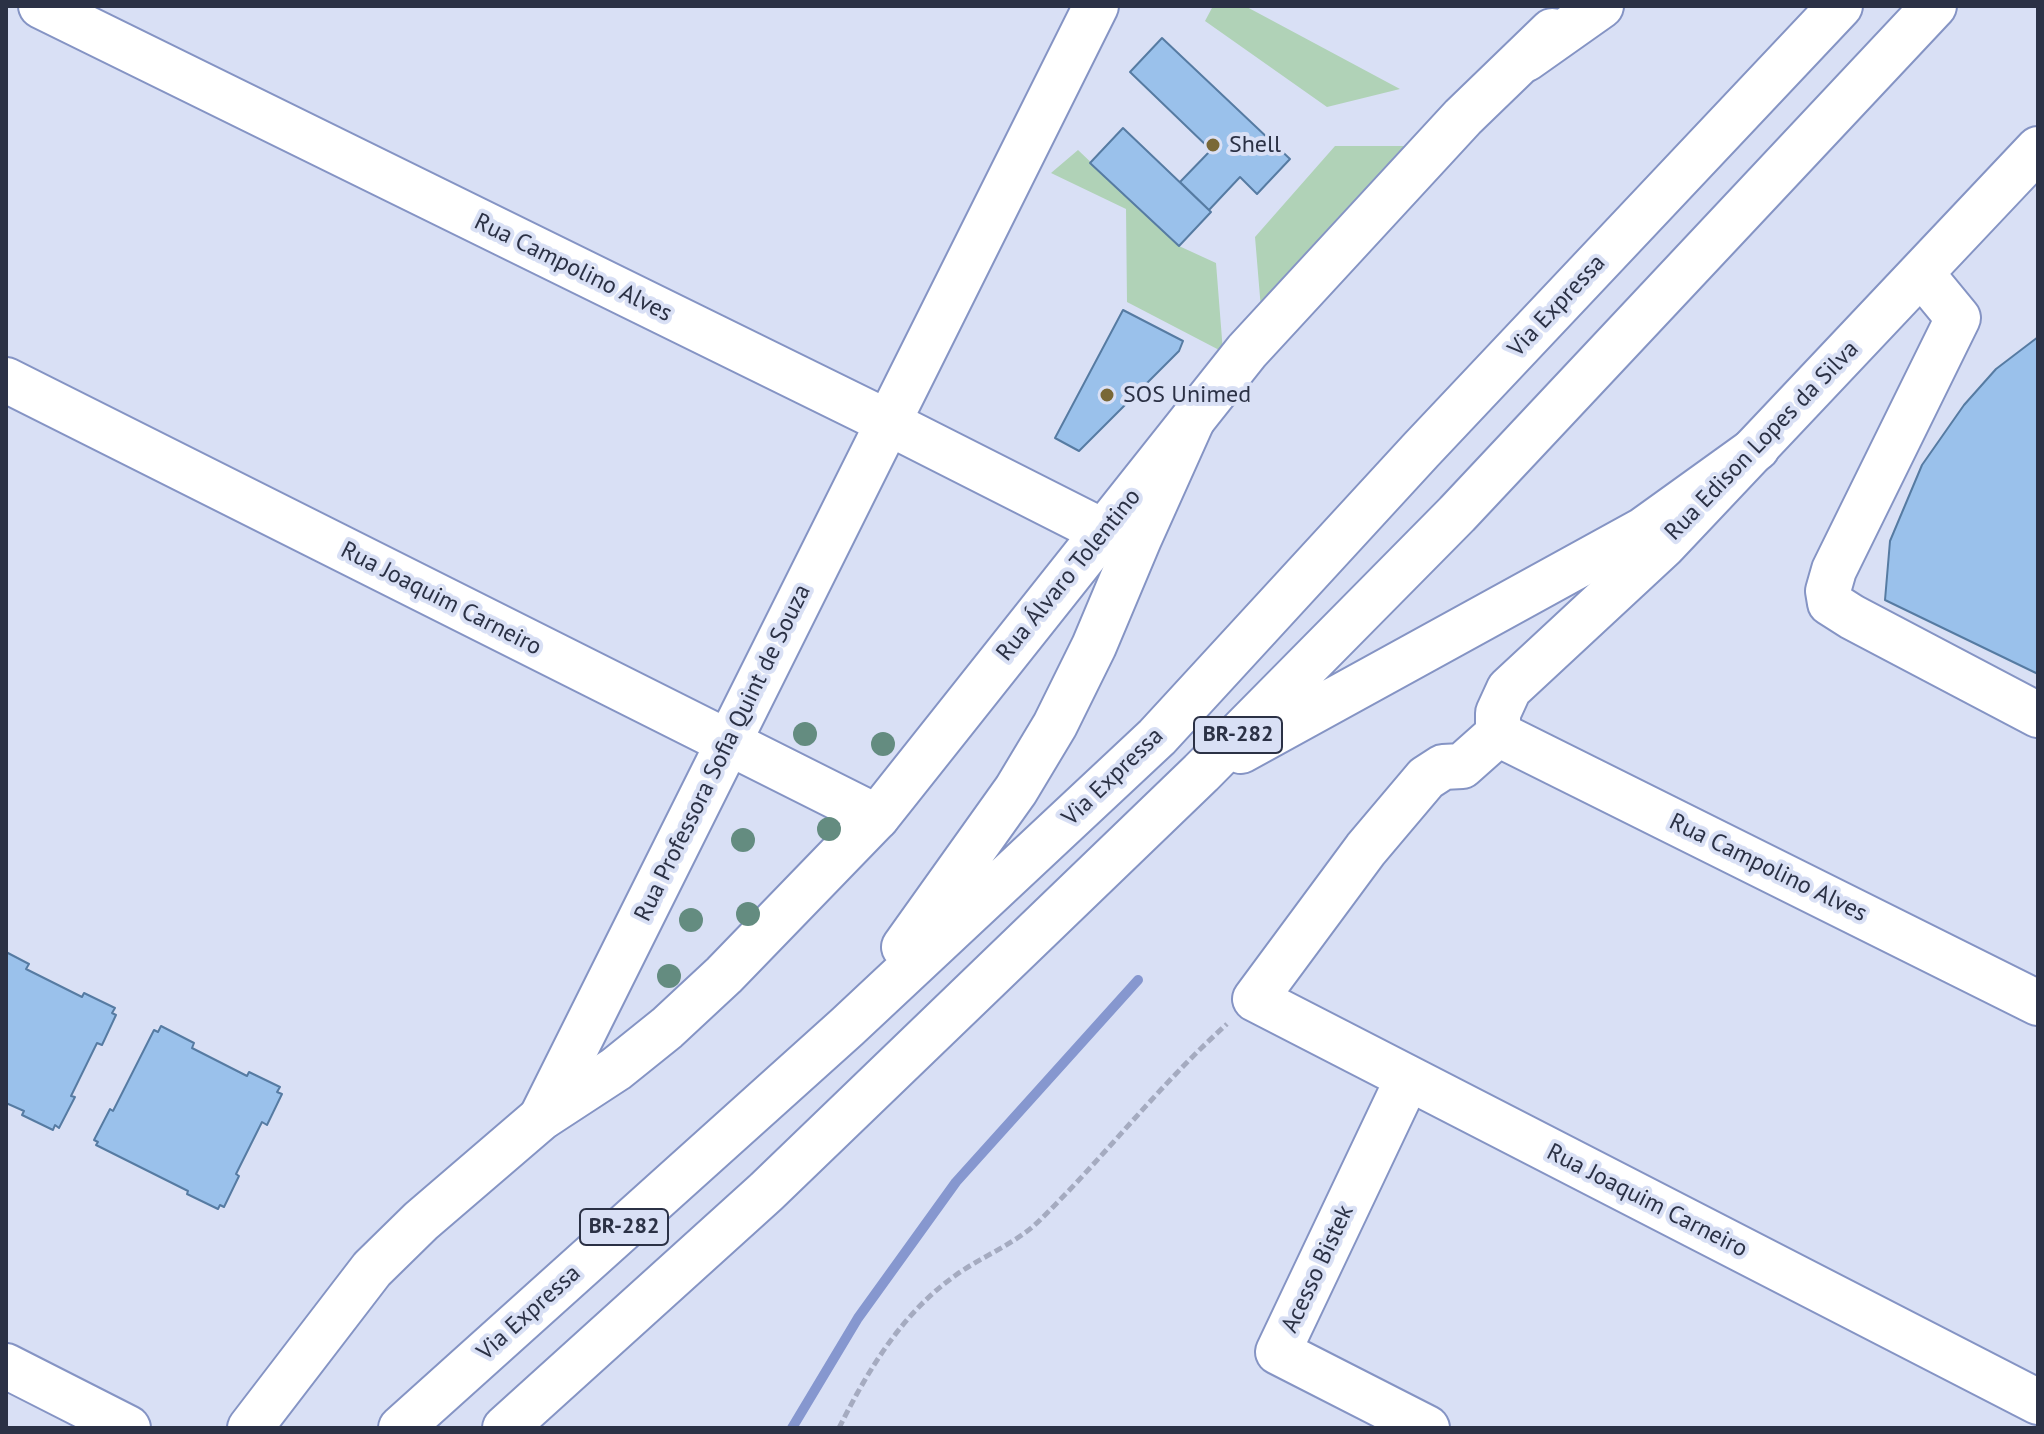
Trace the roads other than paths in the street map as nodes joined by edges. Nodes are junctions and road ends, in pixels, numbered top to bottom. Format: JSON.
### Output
{"nodes":[{"id":1,"x":41,"y":6,"type":"edge"},
{"id":2,"x":1576,"y":6,"type":"edge"},
{"id":3,"x":1601,"y":6,"type":"edge"},
{"id":4,"x":1840,"y":6,"type":"edge"},
{"id":5,"x":1934,"y":6,"type":"edge"},
{"id":6,"x":1079,"y":12,"type":"edge"},
{"id":7,"x":1526,"y":59,"type":"junction"},
{"id":8,"x":2038,"y":149,"type":"edge"},
{"id":9,"x":1921,"y":273,"type":"junction"},
{"id":10,"x":6,"y":380,"type":"edge"},
{"id":11,"x":1192,"y":421,"type":"junction"},
{"id":12,"x":888,"y":422,"type":"junction"},
{"id":13,"x":1757,"y":448,"type":"junction"},
{"id":14,"x":1104,"y":532,"type":"junction"},
{"id":15,"x":2038,"y":715,"type":"edge"},
{"id":16,"x":1498,"y":734,"type":"junction"},
{"id":17,"x":729,"y":743,"type":"junction"},
{"id":18,"x":1201,"y":773,"type":"junction"},
{"id":19,"x":877,"y":817,"type":"junction"},
{"id":20,"x":2038,"y":1003,"type":"edge"},
{"id":21,"x":847,"y":1027,"type":"junction"},
{"id":22,"x":1408,"y":1078,"type":"junction"},
{"id":23,"x":541,"y":1118,"type":"junction"},
{"id":24,"x":6,"y":1366,"type":"edge"},
{"id":25,"x":2038,"y":1402,"type":"edge"},
{"id":26,"x":128,"y":1428,"type":"edge"},
{"id":27,"x":250,"y":1428,"type":"edge"},
{"id":28,"x":401,"y":1428,"type":"edge"},
{"id":29,"x":505,"y":1428,"type":"edge"},
{"id":30,"x":1427,"y":1428,"type":"edge"}],
"edges":[{"from":1,"to":12,"type":"main road","name":"Rua Campolino Alves"},
{"from":2,"to":7,"type":"main road","name":"Rua Álvaro Tolentino"},
{"from":3,"to":7,"type":"main road"},
{"from":4,"to":21,"type":"main road","name":"Via Expressa","number":"BR-282"},
{"from":5,"to":18,"type":"main road","number":"BR-282"},
{"from":6,"to":12,"type":"main road","name":"Rua Professora Sofia Quint de Souza"},
{"from":7,"to":11,"type":"main road","name":"Rua Álvaro Tolentino"},
{"from":8,"to":9,"type":"main road","name":"Rua Edison Lopes da Silva"},
{"from":9,"to":13,"type":"main road","name":"Rua Edison Lopes da Silva"},
{"from":9,"to":15,"type":"main road"},
{"from":10,"to":17,"type":"main road","name":"Rua Joaquim Carneiro"},
{"from":11,"to":14,"type":"main road","name":"Rua Álvaro Tolentino"},
{"from":11,"to":21,"type":"main road"},
{"from":12,"to":14,"type":"main road","name":"Rua Campolino Alves"},
{"from":12,"to":17,"type":"main road","name":"Rua Professora Sofia Quint de Souza"},
{"from":13,"to":16,"type":"main road","name":"Rua Edison Lopes da Silva"},
{"from":13,"to":18,"type":"main road"},
{"from":14,"to":19,"type":"main road","name":"Rua Álvaro Tolentino"},
{"from":16,"to":20,"type":"main road","name":"Rua Campolino Alves"},
{"from":16,"to":22,"type":"main road","name":"Rua Joaquim Carneiro"},
{"from":17,"to":19,"type":"main road","name":"Rua Joaquim Carneiro"},
{"from":17,"to":23,"type":"main road","name":"Rua Professora Sofia Quint de Souza"},
{"from":18,"to":29,"type":"main road","number":"BR-282"},
{"from":19,"to":23,"type":"main road","name":"Rua Álvaro Tolentino"},
{"from":21,"to":28,"type":"main road","name":"Via Expressa","number":"BR-282"},
{"from":22,"to":25,"type":"main road","name":"Rua Joaquim Carneiro"},
{"from":22,"to":30,"type":"main road","name":"Acesso Bistek"},
{"from":23,"to":27,"type":"main road","name":"Rua Professora Sofia Quint de Souza"},
{"from":24,"to":26,"type":"main road"}]}
